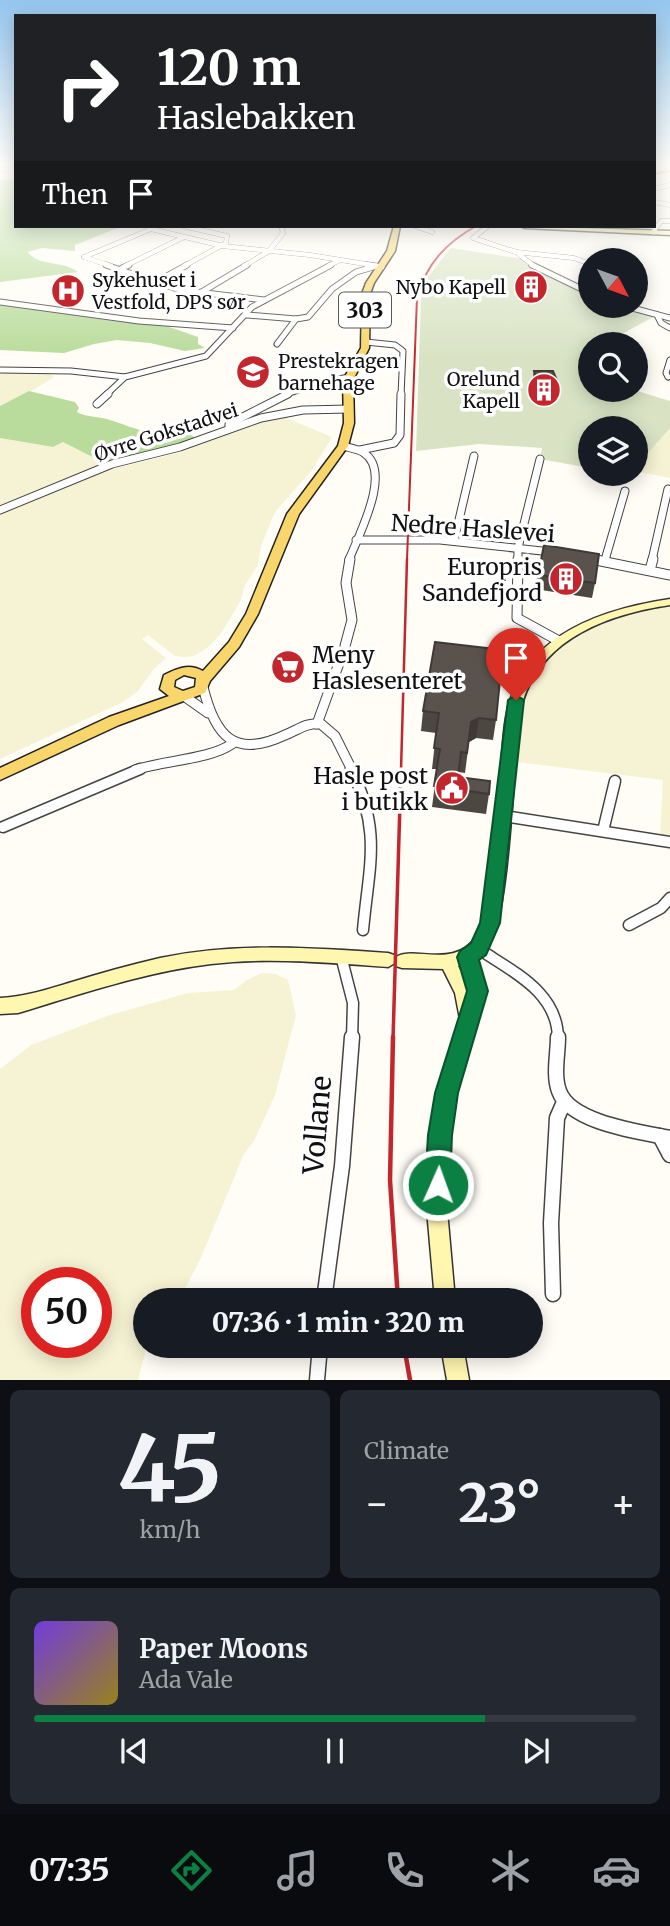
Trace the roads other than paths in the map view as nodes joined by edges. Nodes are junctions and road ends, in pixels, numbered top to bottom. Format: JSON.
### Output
{"nodes":[{"id":1,"x":145,"y":228,"type":"edge"},
{"id":2,"x":147,"y":228,"type":"edge"},
{"id":3,"x":194,"y":228,"type":"edge"},
{"id":4,"x":282,"y":228,"type":"edge"},
{"id":5,"x":397,"y":228,"type":"edge"},
{"id":6,"x":422,"y":228,"type":"edge"},
{"id":7,"x":485,"y":228,"type":"edge"},
{"id":8,"x":576,"y":228,"type":"edge"},
{"id":9,"x":656,"y":228,"type":"edge"},
{"id":10,"x":432,"y":232,"type":"dead end"},
{"id":11,"x":653,"y":232,"type":"junction"},
{"id":12,"x":670,"y":233,"type":"edge"},
{"id":13,"x":184,"y":237,"type":"junction"},
{"id":14,"x":223,"y":246,"type":"junction"},
{"id":15,"x":269,"y":251,"type":"junction"},
{"id":16,"x":516,"y":252,"type":"junction"},
{"id":17,"x":340,"y":260,"type":"junction"},
{"id":18,"x":578,"y":260,"type":"edge"},
{"id":19,"x":382,"y":267,"type":"junction"},
{"id":20,"x":122,"y":268,"type":"junction"},
{"id":21,"x":155,"y":283,"type":"junction"},
{"id":22,"x":578,"y":287,"type":"edge"},
{"id":23,"x":200,"y":293,"type":"junction"},
{"id":24,"x":264,"y":300,"type":"junction"},
{"id":25,"x":0,"y":302,"type":"edge"},
{"id":26,"x":670,"y":312,"type":"edge"},
{"id":27,"x":648,"y":313,"type":"edge"},
{"id":28,"x":247,"y":315,"type":"junction"},
{"id":29,"x":657,"y":316,"type":"junction"},
{"id":30,"x":667,"y":317,"type":"edge"},
{"id":31,"x":296,"y":319,"type":"junction"},
{"id":32,"x":233,"y":328,"type":"junction"},
{"id":33,"x":670,"y":328,"type":"edge"},
{"id":34,"x":366,"y":342,"type":"junction"},
{"id":35,"x":277,"y":344,"type":"dead end"},
{"id":36,"x":670,"y":360,"type":"edge"},
{"id":37,"x":0,"y":370,"type":"edge"},
{"id":38,"x":125,"y":377,"type":"junction"},
{"id":39,"x":349,"y":377,"type":"junction"},
{"id":40,"x":668,"y":377,"type":"dead end"},
{"id":41,"x":97,"y":404,"type":"dead end"},
{"id":42,"x":349,"y":409,"type":"junction"},
{"id":43,"x":229,"y":428,"type":"junction"},
{"id":44,"x":343,"y":446,"type":"junction"},
{"id":45,"x":360,"y":450,"type":"junction"},
{"id":46,"x":474,"y":456,"type":"dead end"},
{"id":47,"x":540,"y":459,"type":"dead end"},
{"id":48,"x":668,"y":489,"type":"dead end"},
{"id":49,"x":625,"y":491,"type":"dead end"},
{"id":50,"x":0,"y":510,"type":"edge"},
{"id":51,"x":356,"y":540,"type":"junction"},
{"id":52,"x":454,"y":541,"type":"junction"},
{"id":53,"x":517,"y":548,"type":"junction"},
{"id":54,"x":566,"y":554,"type":"edge"},
{"id":55,"x":579,"y":556,"type":"edge"},
{"id":56,"x":605,"y":561,"type":"junction"},
{"id":57,"x":650,"y":570,"type":"junction"},
{"id":58,"x":670,"y":575,"type":"edge"},
{"id":59,"x":670,"y":602,"type":"edge"},
{"id":60,"x":252,"y":614,"type":"junction"},
{"id":61,"x":559,"y":641,"type":"junction"},
{"id":62,"x":188,"y":671,"type":"junction"},
{"id":63,"x":167,"y":682,"type":"junction"},
{"id":64,"x":203,"y":683,"type":"junction"},
{"id":65,"x":183,"y":696,"type":"junction"},
{"id":66,"x":208,"y":713,"type":"junction"},
{"id":67,"x":114,"y":721,"type":"junction"},
{"id":68,"x":317,"y":724,"type":"junction"},
{"id":69,"x":232,"y":744,"type":"junction"},
{"id":70,"x":0,"y":774,"type":"edge"},
{"id":71,"x":615,"y":781,"type":"dead end"},
{"id":72,"x":504,"y":816,"type":"junction"},
{"id":73,"x":3,"y":827,"type":"dead end"},
{"id":74,"x":603,"y":831,"type":"junction"},
{"id":75,"x":670,"y":842,"type":"edge"},
{"id":76,"x":670,"y":898,"type":"edge"},
{"id":77,"x":629,"y":925,"type":"dead end"},
{"id":78,"x":363,"y":930,"type":"dead end"},
{"id":79,"x":473,"y":953,"type":"junction"},
{"id":80,"x":341,"y":956,"type":"junction"},
{"id":81,"x":448,"y":962,"type":"junction"},
{"id":82,"x":0,"y":1006,"type":"edge"},
{"id":83,"x":467,"y":1020,"type":"junction"},
{"id":84,"x":564,"y":1102,"type":"junction"},
{"id":85,"x":665,"y":1137,"type":"edge"},
{"id":86,"x":670,"y":1155,"type":"edge"},
{"id":87,"x":326,"y":1288,"type":"edge"},
{"id":88,"x":444,"y":1288,"type":"edge"},
{"id":89,"x":553,"y":1294,"type":"dead end"},
{"id":90,"x":319,"y":1358,"type":"edge"},
{"id":91,"x":454,"y":1358,"type":"edge"},
{"id":92,"x":317,"y":1380,"type":"edge"},
{"id":93,"x":458,"y":1380,"type":"edge"}],
"edges":[{"from":1,"to":20,"type":"street"},
{"from":2,"to":13,"type":"street"},
{"from":3,"to":14,"type":"street"},
{"from":4,"to":15,"type":"street"},
{"from":5,"to":19,"type":"main road","number":"303"},
{"from":6,"to":10,"type":"street"},
{"from":7,"to":16,"type":"street"},
{"from":8,"to":11,"type":"main road"},
{"from":9,"to":11,"type":"street"},
{"from":11,"to":12,"type":"main road"},
{"from":13,"to":14,"type":"street"},
{"from":13,"to":20,"type":"street"},
{"from":14,"to":15,"type":"street"},
{"from":14,"to":21,"type":"street"},
{"from":15,"to":17,"type":"street"},
{"from":15,"to":23,"type":"street"},
{"from":16,"to":18,"type":"street"},
{"from":16,"to":22,"type":"street"},
{"from":17,"to":19,"type":"street"},
{"from":17,"to":24,"type":"street"},
{"from":19,"to":31,"type":"street"},
{"from":19,"to":34,"type":"main road","number":"303"},
{"from":20,"to":21,"type":"street"},
{"from":21,"to":23,"type":"street"},
{"from":23,"to":24,"type":"street"},
{"from":24,"to":28,"type":"street"},
{"from":25,"to":32,"type":"street"},
{"from":26,"to":30,"type":"street"},
{"from":27,"to":29,"type":"street"},
{"from":28,"to":31,"type":"street"},
{"from":28,"to":32,"type":"street"},
{"from":29,"to":30,"type":"street"},
{"from":29,"to":33,"type":"street"},
{"from":31,"to":35,"type":"street"},
{"from":32,"to":38,"type":"street"},
{"from":34,"to":39,"type":"main road","number":"303"},
{"from":34,"to":45,"type":"street"},
{"from":36,"to":40,"type":"street"},
{"from":37,"to":38,"type":"street"},
{"from":38,"to":41,"type":"street"},
{"from":39,"to":42,"type":"main road","number":"303"},
{"from":39,"to":43,"type":"street"},
{"from":42,"to":43,"type":"street","name":"Øvre Gokstadvei"},
{"from":42,"to":44,"type":"main road","number":"303"},
{"from":43,"to":50,"type":"street","name":"Øvre Gokstadvei"},
{"from":44,"to":45,"type":"street"},
{"from":44,"to":60,"type":"main road","number":"303"},
{"from":45,"to":51,"type":"street"},
{"from":46,"to":52,"type":"street"},
{"from":47,"to":53,"type":"street"},
{"from":48,"to":57,"type":"street"},
{"from":49,"to":56,"type":"street"},
{"from":51,"to":52,"type":"street","name":"Nedre Haslevei"},
{"from":51,"to":68,"type":"street"},
{"from":52,"to":53,"type":"street","name":"Nedre Haslevei"},
{"from":53,"to":54,"type":"street","name":"Nedre Haslevei"},
{"from":53,"to":61,"type":"street"},
{"from":55,"to":56,"type":"street","name":"Nedre Haslevei"},
{"from":56,"to":57,"type":"street","name":"Nedre Haslevei"},
{"from":57,"to":58,"type":"street","name":"Nedre Haslevei"},
{"from":59,"to":61,"type":"main road"},
{"from":60,"to":62,"type":"main road","number":"303"},
{"from":60,"to":64,"type":"main road","number":"303"},
{"from":61,"to":72,"type":"main road"},
{"from":62,"to":63,"type":"main road","number":"303"},
{"from":62,"to":64,"type":"main road"},
{"from":63,"to":65,"type":"main road"},
{"from":63,"to":67,"type":"main road","number":"303"},
{"from":64,"to":65,"type":"main road","number":"303"},
{"from":64,"to":66,"type":"street"},
{"from":65,"to":66,"type":"street"},
{"from":65,"to":67,"type":"main road","number":"303"},
{"from":66,"to":69,"type":"street"},
{"from":67,"to":70,"type":"main road","number":"303"},
{"from":68,"to":69,"type":"street"},
{"from":68,"to":78,"type":"street"},
{"from":69,"to":73,"type":"street"},
{"from":71,"to":74,"type":"street"},
{"from":72,"to":74,"type":"street"},
{"from":72,"to":79,"type":"main road"},
{"from":74,"to":75,"type":"street"},
{"from":76,"to":77,"type":"street"},
{"from":79,"to":81,"type":"main road"},
{"from":79,"to":83,"type":"main road"},
{"from":79,"to":84,"type":"street"},
{"from":80,"to":81,"type":"main road"},
{"from":80,"to":82,"type":"main road"},
{"from":80,"to":87,"type":"street","name":"Vollane"},
{"from":81,"to":83,"type":"main road"},
{"from":83,"to":88,"type":"main road"},
{"from":84,"to":85,"type":"street"},
{"from":84,"to":89,"type":"street"},
{"from":85,"to":86,"type":"street"},
{"from":90,"to":92,"type":"street"},
{"from":91,"to":93,"type":"main road"}]}
